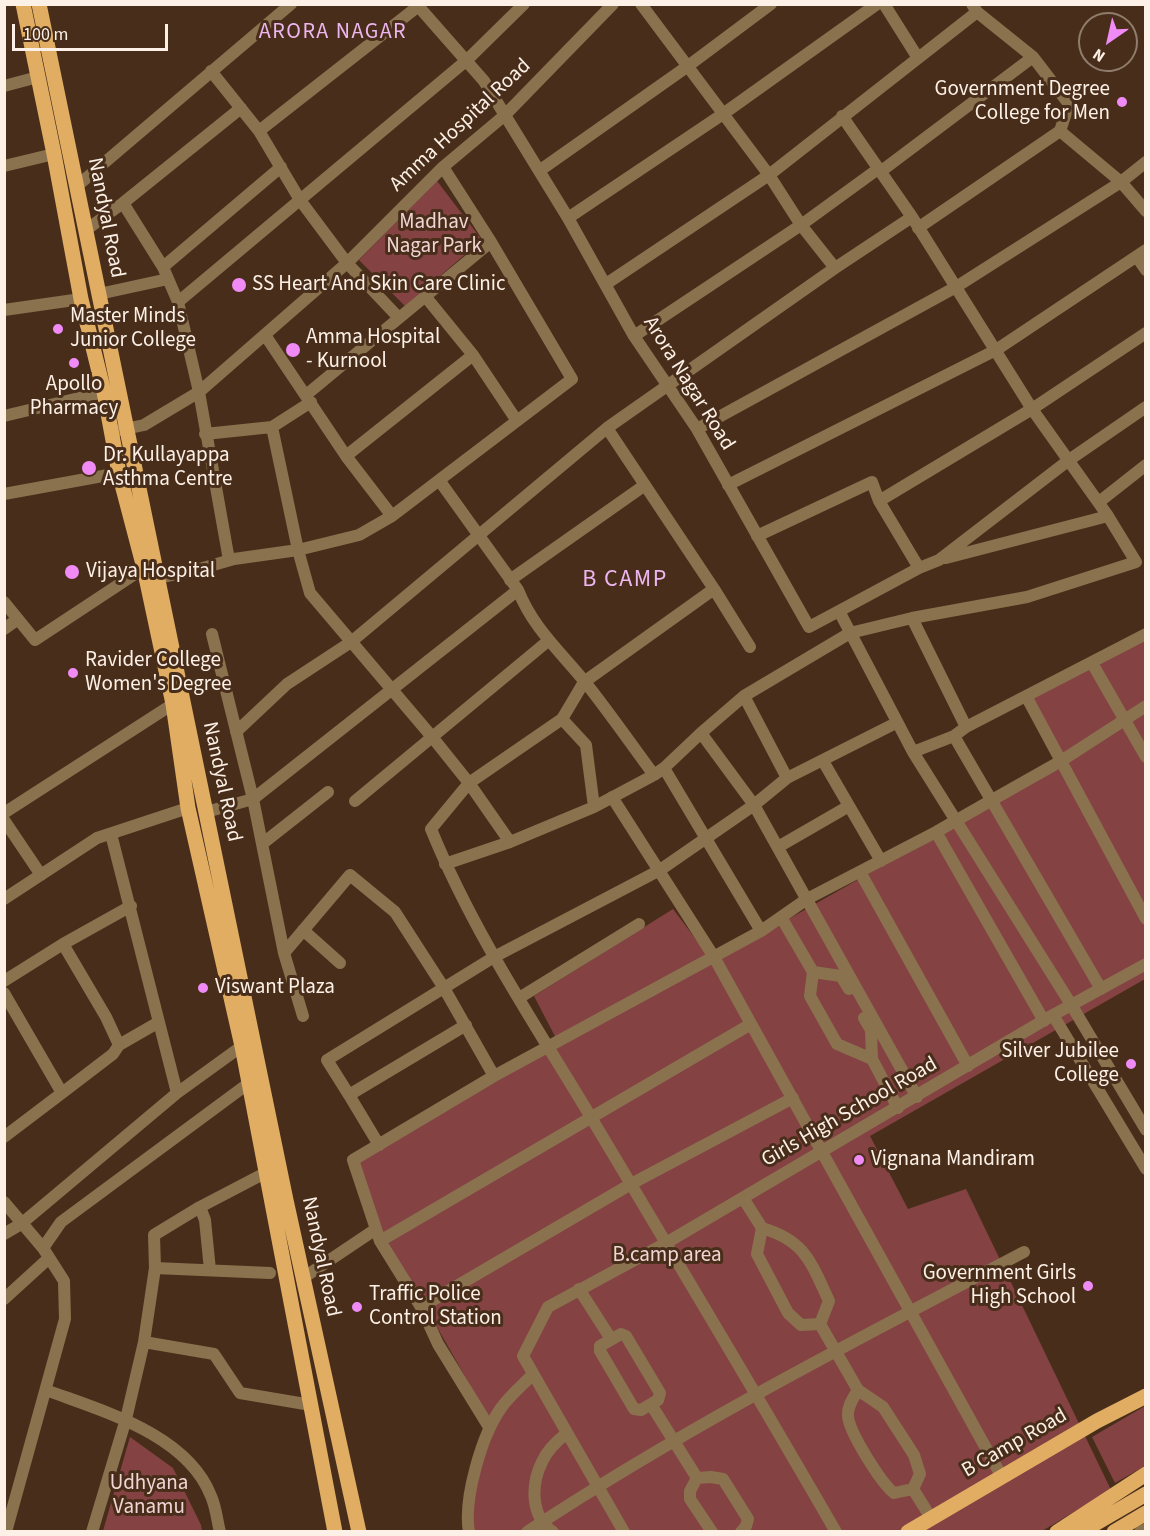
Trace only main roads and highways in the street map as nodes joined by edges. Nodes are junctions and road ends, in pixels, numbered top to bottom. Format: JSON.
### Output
{"nodes":[{"id":1,"x":23,"y":4,"type":"edge"},
{"id":2,"x":39,"y":4,"type":"edge"},
{"id":3,"x":119,"y":431,"type":"junction"},
{"id":4,"x":1146,"y":1396,"type":"edge"},
{"id":5,"x":1146,"y":1474,"type":"edge"},
{"id":6,"x":1146,"y":1494,"type":"edge"},
{"id":7,"x":1146,"y":1513,"type":"edge"},
{"id":8,"x":335,"y":1532,"type":"edge"},
{"id":9,"x":359,"y":1532,"type":"edge"},
{"id":10,"x":908,"y":1532,"type":"edge"},
{"id":11,"x":1057,"y":1532,"type":"edge"},
{"id":12,"x":1081,"y":1532,"type":"edge"},
{"id":13,"x":1114,"y":1532,"type":"edge"}],
"edges":[{"from":1,"to":3,"type":"main road","name":"Nandyal Road"},
{"from":2,"to":3,"type":"main road","name":"Nandyal Road"},
{"from":3,"to":8,"type":"main road","name":"Nandyal Road"},
{"from":3,"to":9,"type":"main road","name":"Nandyal Road"},
{"from":4,"to":10,"type":"main road","name":"B Camp Road"},
{"from":5,"to":11,"type":"main road"},
{"from":6,"to":12,"type":"main road"},
{"from":7,"to":13,"type":"main road"}]}
